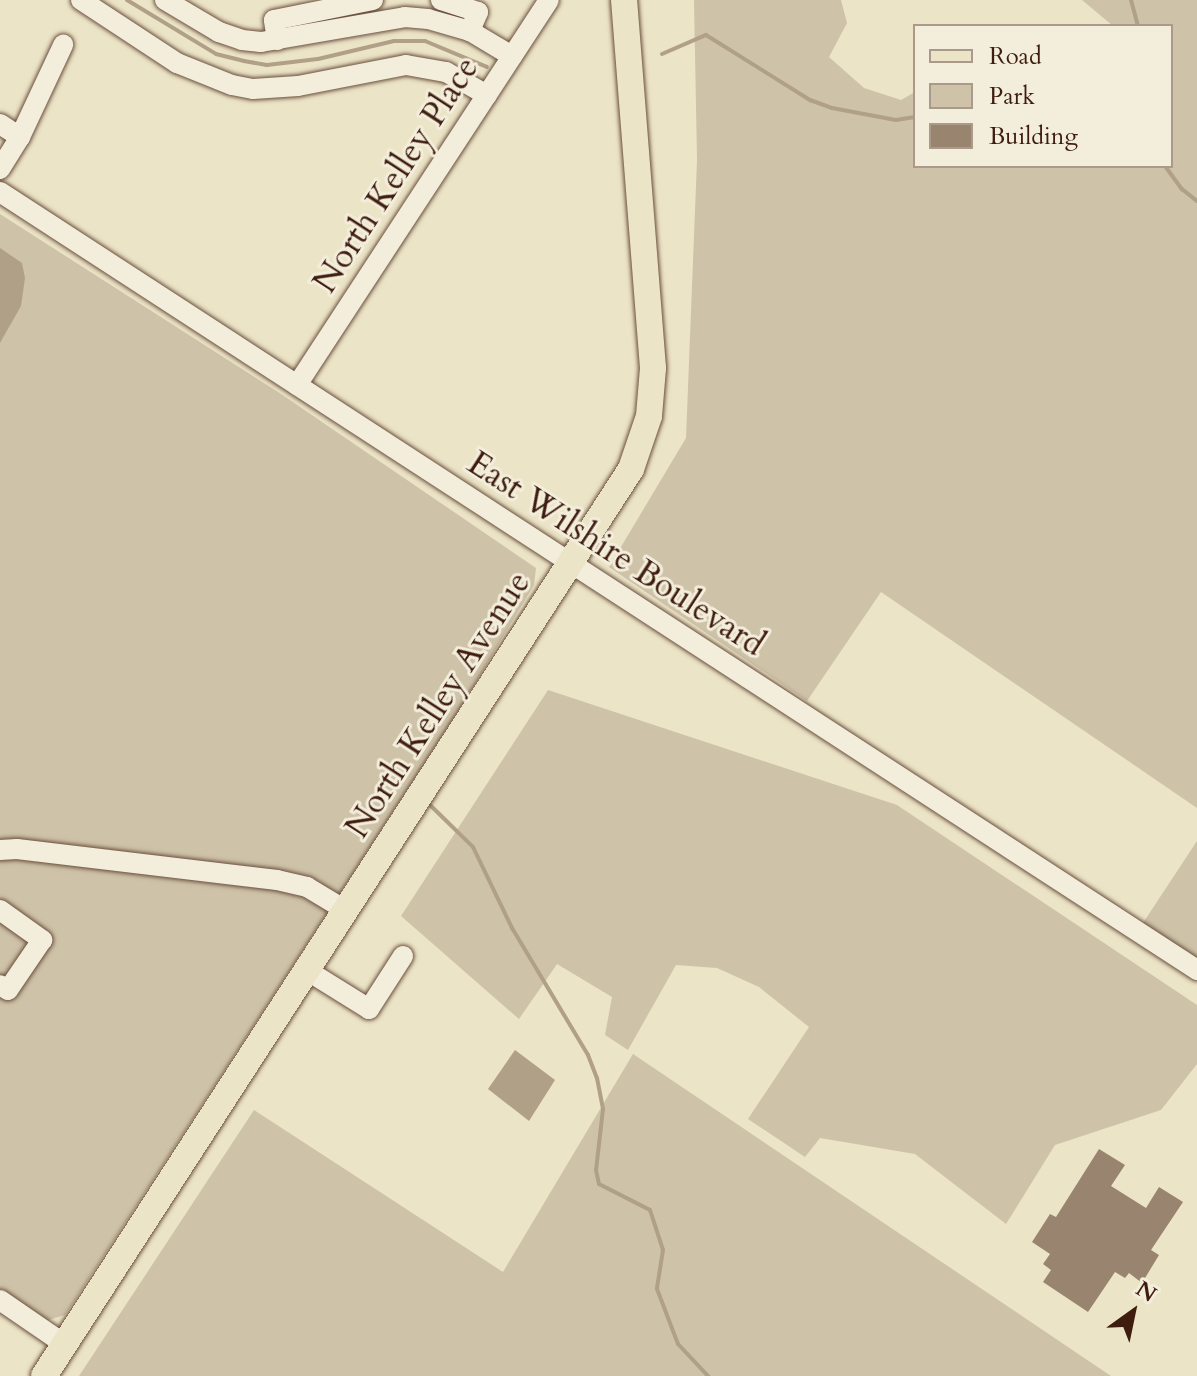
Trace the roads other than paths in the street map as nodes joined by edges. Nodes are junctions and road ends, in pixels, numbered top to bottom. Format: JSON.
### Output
{"nodes":[{"id":1,"x":81,"y":0,"type":"edge"},
{"id":2,"x":165,"y":0,"type":"edge"},
{"id":3,"x":373,"y":0,"type":"edge"},
{"id":4,"x":441,"y":0,"type":"edge"},
{"id":5,"x":549,"y":0,"type":"edge"},
{"id":6,"x":624,"y":0,"type":"edge"},
{"id":7,"x":470,"y":31,"type":"junction"},
{"id":8,"x":277,"y":40,"type":"junction"},
{"id":9,"x":63,"y":45,"type":"dead end"},
{"id":10,"x":512,"y":56,"type":"junction"},
{"id":11,"x":487,"y":95,"type":"junction"},
{"id":12,"x":0,"y":124,"type":"edge"},
{"id":13,"x":20,"y":137,"type":"junction"},
{"id":14,"x":0,"y":169,"type":"edge"},
{"id":15,"x":0,"y":192,"type":"edge"},
{"id":16,"x":297,"y":385,"type":"junction"},
{"id":17,"x":573,"y":564,"type":"junction"},
{"id":18,"x":0,"y":850,"type":"edge"},
{"id":19,"x":0,"y":910,"type":"edge"},
{"id":20,"x":347,"y":911,"type":"junction"},
{"id":21,"x":403,"y":956,"type":"dead end"},
{"id":22,"x":1197,"y":970,"type":"edge"},
{"id":23,"x":308,"y":971,"type":"junction"},
{"id":24,"x":0,"y":985,"type":"edge"},
{"id":25,"x":0,"y":1300,"type":"edge"},
{"id":26,"x":64,"y":1344,"type":"junction"},
{"id":27,"x":44,"y":1376,"type":"edge"}],
"edges":[{"from":1,"to":11,"type":"street"},
{"from":2,"to":8,"type":"street"},
{"from":3,"to":8,"type":"street"},
{"from":4,"to":7,"type":"street"},
{"from":5,"to":10,"type":"street","name":"North Kelley Place"},
{"from":6,"to":17,"type":"main road","name":"North Kelley Avenue"},
{"from":7,"to":8,"type":"street"},
{"from":7,"to":10,"type":"street"},
{"from":9,"to":13,"type":"street"},
{"from":10,"to":11,"type":"street","name":"North Kelley Place"},
{"from":11,"to":16,"type":"street","name":"North Kelley Place"},
{"from":12,"to":13,"type":"street"},
{"from":13,"to":14,"type":"street"},
{"from":15,"to":16,"type":"street","name":"East Wilshire Boulevard"},
{"from":16,"to":17,"type":"street","name":"East Wilshire Boulevard"},
{"from":17,"to":20,"type":"main road","name":"North Kelley Avenue"},
{"from":17,"to":22,"type":"street","name":"East Wilshire Boulevard"},
{"from":18,"to":20,"type":"street"},
{"from":19,"to":24,"type":"street"},
{"from":20,"to":23,"type":"main road","name":"North Kelley Avenue"},
{"from":21,"to":23,"type":"street"},
{"from":23,"to":26,"type":"main road","name":"North Kelley Avenue"},
{"from":25,"to":26,"type":"street"},
{"from":26,"to":27,"type":"main road","name":"North Kelley Avenue"}]}
